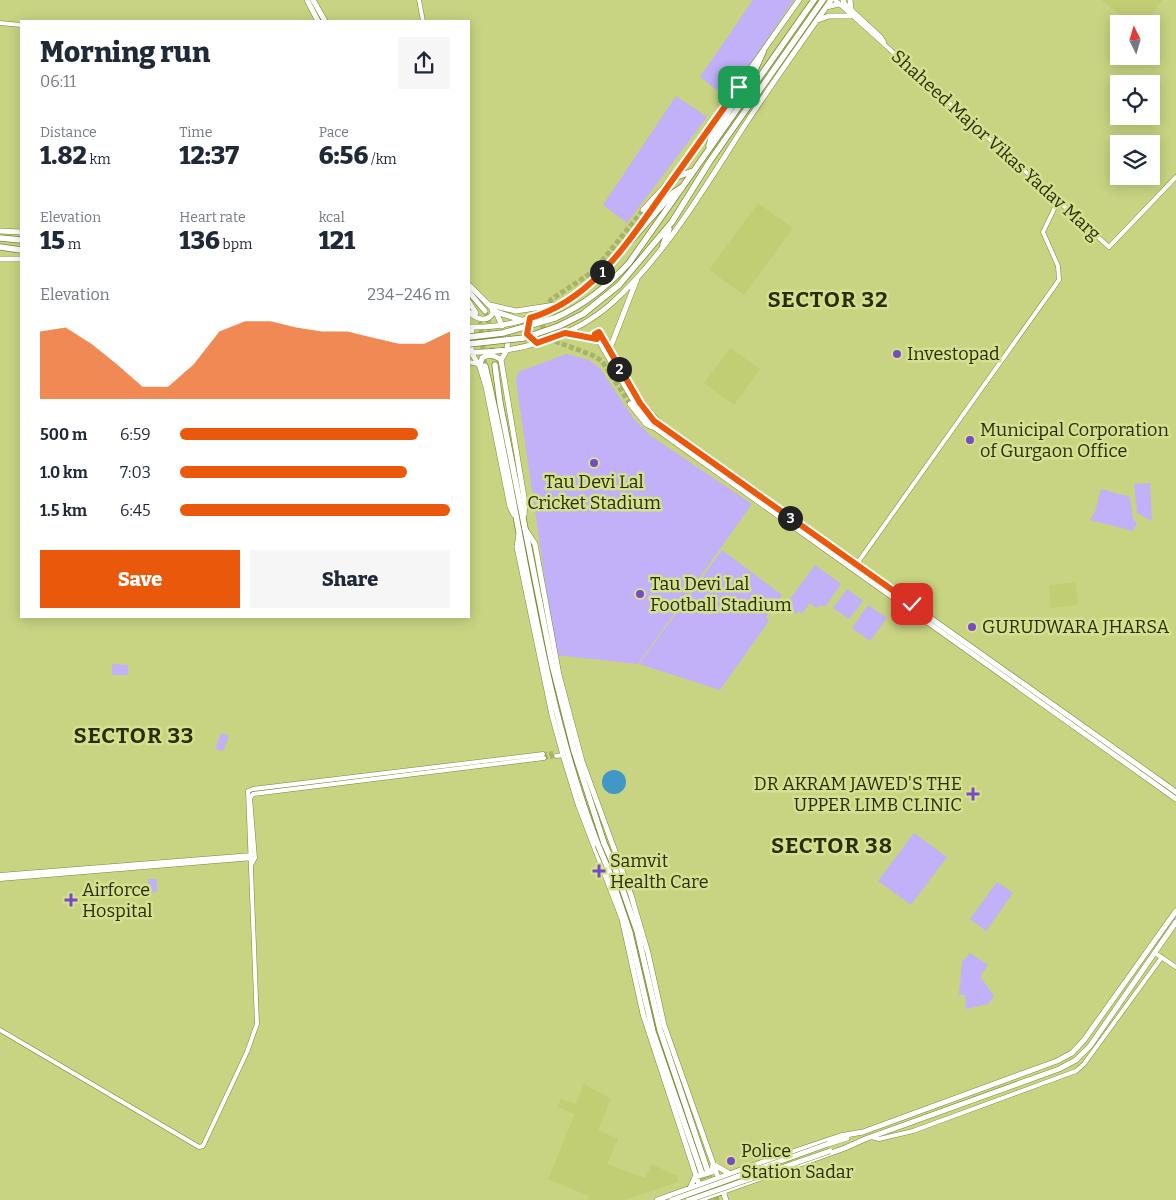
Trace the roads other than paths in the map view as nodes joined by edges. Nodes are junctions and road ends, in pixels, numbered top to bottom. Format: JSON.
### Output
{"nodes":[{"id":1,"x":307,"y":0,"type":"edge"},
{"id":2,"x":313,"y":0,"type":"edge"},
{"id":3,"x":419,"y":0,"type":"edge"},
{"id":4,"x":799,"y":0,"type":"edge"},
{"id":5,"x":814,"y":0,"type":"edge"},
{"id":6,"x":823,"y":0,"type":"edge"},
{"id":7,"x":831,"y":0,"type":"edge"},
{"id":8,"x":850,"y":0,"type":"edge"},
{"id":9,"x":841,"y":1,"type":"edge"},
{"id":10,"x":826,"y":7,"type":"junction"},
{"id":11,"x":851,"y":9,"type":"junction"},
{"id":12,"x":851,"y":16,"type":"junction"},
{"id":13,"x":317,"y":20,"type":"edge"},
{"id":14,"x":323,"y":20,"type":"edge"},
{"id":15,"x":423,"y":20,"type":"edge"},
{"id":16,"x":816,"y":21,"type":"junction"},
{"id":17,"x":0,"y":23,"type":"edge"},
{"id":18,"x":20,"y":25,"type":"edge"},
{"id":19,"x":884,"y":43,"type":"junction"},
{"id":20,"x":764,"y":52,"type":"junction"},
{"id":21,"x":708,"y":148,"type":"junction"},
{"id":22,"x":694,"y":170,"type":"junction"},
{"id":23,"x":1176,"y":176,"type":"edge"},
{"id":24,"x":674,"y":178,"type":"junction"},
{"id":25,"x":683,"y":186,"type":"junction"},
{"id":26,"x":1058,"y":201,"type":"junction"},
{"id":27,"x":643,"y":210,"type":"tunnel mouth"},
{"id":28,"x":672,"y":222,"type":"junction"},
{"id":29,"x":0,"y":231,"type":"edge"},
{"id":30,"x":20,"y":232,"type":"edge"},
{"id":31,"x":0,"y":238,"type":"edge"},
{"id":32,"x":20,"y":240,"type":"edge"},
{"id":33,"x":663,"y":245,"type":"junction"},
{"id":34,"x":0,"y":247,"type":"edge"},
{"id":35,"x":20,"y":250,"type":"edge"},
{"id":36,"x":620,"y":253,"type":"junction"},
{"id":37,"x":0,"y":259,"type":"edge"},
{"id":38,"x":20,"y":259,"type":"edge"},
{"id":39,"x":638,"y":276,"type":"junction"},
{"id":40,"x":470,"y":286,"type":"edge"},
{"id":41,"x":470,"y":293,"type":"edge"},
{"id":42,"x":564,"y":303,"type":"junction"},
{"id":43,"x":470,"y":304,"type":"edge"},
{"id":44,"x":489,"y":305,"type":"junction"},
{"id":45,"x":485,"y":311,"type":"tunnel mouth"},
{"id":46,"x":496,"y":312,"type":"junction"},
{"id":47,"x":470,"y":313,"type":"edge"},
{"id":48,"x":476,"y":313,"type":"tunnel mouth"},
{"id":49,"x":530,"y":318,"type":"junction"},
{"id":50,"x":522,"y":321,"type":"junction"},
{"id":51,"x":502,"y":325,"type":"junction"},
{"id":52,"x":470,"y":327,"type":"edge"},
{"id":53,"x":565,"y":333,"type":"junction"},
{"id":54,"x":470,"y":337,"type":"edge"},
{"id":55,"x":597,"y":339,"type":"junction"},
{"id":56,"x":537,"y":343,"type":"junction"},
{"id":57,"x":470,"y":344,"type":"edge"},
{"id":58,"x":507,"y":350,"type":"junction"},
{"id":59,"x":609,"y":350,"type":"junction"},
{"id":60,"x":470,"y":352,"type":"edge"},
{"id":61,"x":501,"y":360,"type":"junction"},
{"id":62,"x":470,"y":362,"type":"edge"},
{"id":63,"x":495,"y":365,"type":"tunnel mouth"},
{"id":64,"x":627,"y":365,"type":"dead end"},
{"id":65,"x":481,"y":366,"type":"junction"},
{"id":66,"x":620,"y":370,"type":"junction"},
{"id":67,"x":630,"y":404,"type":"tunnel mouth"},
{"id":68,"x":655,"y":428,"type":"junction"},
{"id":69,"x":521,"y":521,"type":"junction"},
{"id":70,"x":522,"y":529,"type":"junction"},
{"id":71,"x":856,"y":565,"type":"junction"},
{"id":72,"x":562,"y":754,"type":"junction"},
{"id":73,"x":555,"y":755,"type":"tunnel mouth"},
{"id":74,"x":543,"y":756,"type":"tunnel mouth"},
{"id":75,"x":1176,"y":792,"type":"edge"},
{"id":76,"x":1176,"y":799,"type":"edge"},
{"id":77,"x":615,"y":852,"type":"junction"},
{"id":78,"x":252,"y":856,"type":"junction"},
{"id":79,"x":598,"y":858,"type":"junction"},
{"id":80,"x":0,"y":875,"type":"edge"},
{"id":81,"x":0,"y":879,"type":"edge"},
{"id":82,"x":1176,"y":912,"type":"edge"},
{"id":83,"x":1174,"y":921,"type":"edge"},
{"id":84,"x":1155,"y":953,"type":"junction"},
{"id":85,"x":1162,"y":957,"type":"junction"},
{"id":86,"x":1176,"y":967,"type":"edge"},
{"id":87,"x":1116,"y":995,"type":"junction"},
{"id":88,"x":1123,"y":999,"type":"junction"},
{"id":89,"x":0,"y":1030,"type":"edge"},
{"id":90,"x":862,"y":1132,"type":"junction"},
{"id":91,"x":868,"y":1138,"type":"junction"},
{"id":92,"x":713,"y":1164,"type":"junction"},
{"id":93,"x":705,"y":1173,"type":"tunnel mouth"},
{"id":94,"x":732,"y":1173,"type":"junction"},
{"id":95,"x":696,"y":1177,"type":"junction"},
{"id":96,"x":719,"y":1178,"type":"junction"},
{"id":97,"x":699,"y":1185,"type":"junction"},
{"id":98,"x":737,"y":1187,"type":"junction"},
{"id":99,"x":690,"y":1188,"type":"junction"},
{"id":100,"x":683,"y":1190,"type":"junction"},
{"id":101,"x":724,"y":1191,"type":"junction"},
{"id":102,"x":657,"y":1200,"type":"edge"},
{"id":103,"x":672,"y":1200,"type":"edge"},
{"id":104,"x":690,"y":1200,"type":"edge"},
{"id":105,"x":702,"y":1200,"type":"edge"},
{"id":106,"x":726,"y":1200,"type":"edge"}],
"edges":[{"from":1,"to":13,"type":"main road"},
{"from":2,"to":14,"type":"main road"},
{"from":3,"to":15,"type":"street"},
{"from":4,"to":20,"type":"main road"},
{"from":5,"to":21,"type":"highway"},
{"from":6,"to":28,"type":"highway"},
{"from":7,"to":10,"type":"main road"},
{"from":8,"to":11,"type":"main road"},
{"from":9,"to":10,"type":"main road"},
{"from":9,"to":11,"type":"street","name":"Shaheed Major Vikas Yadav Marg"},
{"from":9,"to":12,"type":"street","name":"Shaheed Major Vikas Yadav Marg"},
{"from":10,"to":16,"type":"main road"},
{"from":11,"to":19,"type":"street","name":"Shaheed Major Vikas Yadav Marg"},
{"from":12,"to":16,"type":"main road"},
{"from":12,"to":19,"type":"street","name":"Shaheed Major Vikas Yadav Marg"},
{"from":16,"to":33,"type":"main road"},
{"from":17,"to":18,"type":"street"},
{"from":19,"to":26,"type":"street","name":"Shaheed Major Vikas Yadav Marg"},
{"from":20,"to":21,"type":"highway"},
{"from":20,"to":24,"type":"main road"},
{"from":21,"to":22,"type":"highway"},
{"from":22,"to":24,"type":"highway"},
{"from":22,"to":25,"type":"highway"},
{"from":23,"to":26,"type":"street","name":"Shaheed Major Vikas Yadav Marg"},
{"from":24,"to":27,"type":"main road"},
{"from":24,"to":36,"type":"main road"},
{"from":25,"to":36,"type":"highway"},
{"from":25,"to":54,"type":"highway","bridge":true},
{"from":26,"to":71,"type":"street"},
{"from":28,"to":33,"type":"highway"},
{"from":28,"to":57,"type":"highway","bridge":true},
{"from":29,"to":30,"type":"main road"},
{"from":31,"to":32,"type":"highway"},
{"from":33,"to":39,"type":"main road"},
{"from":34,"to":35,"type":"highway"},
{"from":36,"to":42,"type":"main road"},
{"from":37,"to":38,"type":"main road"},
{"from":39,"to":53,"type":"main road"},
{"from":39,"to":59,"type":"main road"},
{"from":40,"to":44,"type":"main road"},
{"from":41,"to":45,"type":"main road"},
{"from":42,"to":44,"type":"main road"},
{"from":42,"to":49,"type":"main road"},
{"from":43,"to":48,"type":"main road"},
{"from":44,"to":46,"type":"main road"},
{"from":44,"to":47,"type":"main road"},
{"from":46,"to":50,"type":"main road"},
{"from":46,"to":51,"type":"main road"},
{"from":49,"to":50,"type":"main road"},
{"from":49,"to":56,"type":"main road"},
{"from":50,"to":51,"type":"main road"},
{"from":51,"to":52,"type":"main road"},
{"from":51,"to":58,"type":"main road"},
{"from":52,"to":60,"type":"main road"},
{"from":53,"to":55,"type":"main road"},
{"from":53,"to":56,"type":"main road"},
{"from":55,"to":59,"type":"main road"},
{"from":55,"to":68,"type":"main road"},
{"from":56,"to":58,"type":"main road"},
{"from":58,"to":60,"type":"main road"},
{"from":58,"to":61,"type":"main road"},
{"from":59,"to":66,"type":"main road"},
{"from":60,"to":65,"type":"main road"},
{"from":61,"to":65,"type":"main road"},
{"from":61,"to":69,"type":"main road"},
{"from":62,"to":65,"type":"street"},
{"from":63,"to":69,"type":"highway"},
{"from":64,"to":66,"type":"main road"},
{"from":65,"to":69,"type":"highway"},
{"from":66,"to":71,"type":"main road"},
{"from":67,"to":68,"type":"main road"},
{"from":68,"to":76,"type":"main road"},
{"from":69,"to":70,"type":"highway"},
{"from":70,"to":72,"type":"main road"},
{"from":70,"to":77,"type":"main road"},
{"from":70,"to":93,"type":"highway","bridge":true},
{"from":71,"to":75,"type":"main road"},
{"from":72,"to":73,"type":"street"},
{"from":72,"to":79,"type":"main road"},
{"from":74,"to":78,"type":"street"},
{"from":77,"to":79,"type":"main road"},
{"from":77,"to":92,"type":"main road"},
{"from":78,"to":80,"type":"street"},
{"from":78,"to":81,"type":"street"},
{"from":78,"to":89,"type":"street"},
{"from":79,"to":95,"type":"main road"},
{"from":82,"to":83,"type":"main road"},
{"from":83,"to":84,"type":"main road"},
{"from":83,"to":87,"type":"main road"},
{"from":84,"to":85,"type":"street"},
{"from":84,"to":88,"type":"main road"},
{"from":85,"to":86,"type":"street"},
{"from":85,"to":91,"type":"street"},
{"from":87,"to":88,"type":"main road"},
{"from":87,"to":90,"type":"main road"},
{"from":88,"to":91,"type":"main road"},
{"from":90,"to":94,"type":"main road"},
{"from":90,"to":103,"type":"main road","bridge":true},
{"from":91,"to":98,"type":"main road"},
{"from":91,"to":104,"type":"main road","bridge":true},
{"from":92,"to":94,"type":"main road"},
{"from":92,"to":95,"type":"main road"},
{"from":92,"to":96,"type":"main road"},
{"from":94,"to":96,"type":"main road"},
{"from":94,"to":98,"type":"main road"},
{"from":95,"to":97,"type":"main road"},
{"from":95,"to":99,"type":"main road"},
{"from":96,"to":97,"type":"main road"},
{"from":96,"to":101,"type":"main road"},
{"from":97,"to":99,"type":"main road"},
{"from":97,"to":105,"type":"main road"},
{"from":98,"to":101,"type":"main road"},
{"from":98,"to":106,"type":"main road"},
{"from":99,"to":100,"type":"main road"},
{"from":100,"to":102,"type":"main road"},
{"from":100,"to":104,"type":"main road"},
{"from":101,"to":105,"type":"main road"},
{"from":101,"to":106,"type":"main road"}]}
